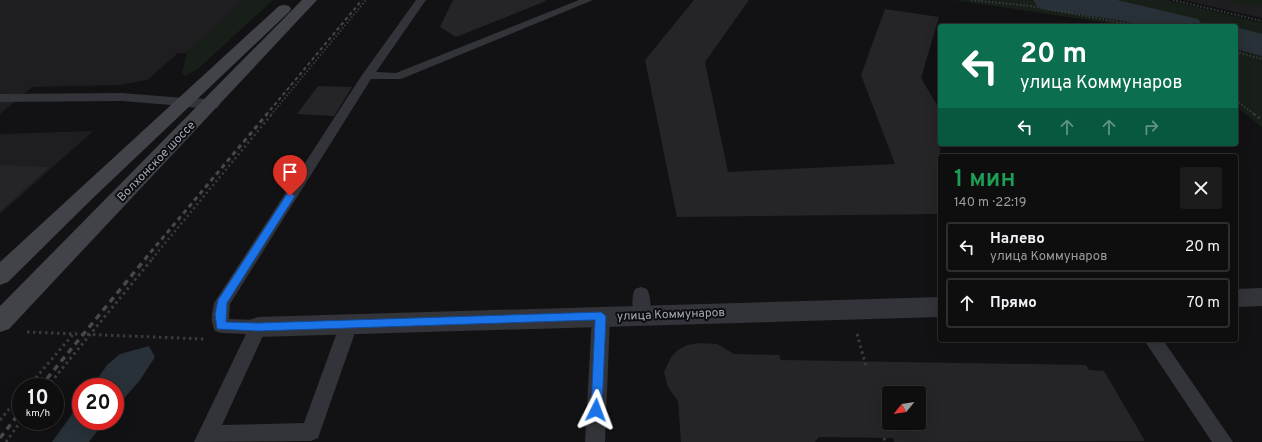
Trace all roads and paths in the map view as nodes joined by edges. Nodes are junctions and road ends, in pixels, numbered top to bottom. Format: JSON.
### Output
{"nodes":[{"id":1,"x":294,"y":0,"type":"edge"},
{"id":2,"x":310,"y":0,"type":"edge"},
{"id":3,"x":366,"y":0,"type":"edge"},
{"id":4,"x":421,"y":0,"type":"edge"},
{"id":5,"x":588,"y":0,"type":"edge"},
{"id":6,"x":971,"y":0,"type":"edge"},
{"id":7,"x":1173,"y":0,"type":"edge"},
{"id":8,"x":1262,"y":21,"type":"edge"},
{"id":9,"x":1128,"y":24,"type":"edge"},
{"id":10,"x":1238,"y":53,"type":"edge"},
{"id":11,"x":1262,"y":59,"type":"edge"},
{"id":12,"x":368,"y":75,"type":"junction"},
{"id":13,"x":0,"y":98,"type":"edge"},
{"id":14,"x":183,"y":102,"type":"junction"},
{"id":15,"x":1238,"y":102,"type":"edge"},
{"id":16,"x":211,"y":104,"type":"junction"},
{"id":17,"x":1262,"y":120,"type":"edge"},
{"id":18,"x":0,"y":276,"type":"edge"},
{"id":19,"x":1262,"y":297,"type":"edge"},
{"id":20,"x":1238,"y":298,"type":"edge"},
{"id":21,"x":938,"y":307,"type":"edge"},
{"id":22,"x":851,"y":310,"type":"junction"},
{"id":23,"x":601,"y":316,"type":"junction"},
{"id":24,"x":0,"y":322,"type":"edge"},
{"id":25,"x":349,"y":324,"type":"junction"},
{"id":26,"x":258,"y":327,"type":"junction"},
{"id":27,"x":22,"y":331,"type":"dead end"},
{"id":28,"x":75,"y":332,"type":"junction"},
{"id":29,"x":92,"y":334,"type":"junction"},
{"id":30,"x":212,"y":339,"type":"dead end"},
{"id":31,"x":1154,"y":342,"type":"edge"},
{"id":32,"x":866,"y":366,"type":"dead end"},
{"id":33,"x":36,"y":378,"type":"edge"},
{"id":34,"x":55,"y":378,"type":"edge"},
{"id":35,"x":12,"y":406,"type":"edge"},
{"id":36,"x":0,"y":420,"type":"edge"},
{"id":37,"x":15,"y":430,"type":"edge"},
{"id":38,"x":205,"y":438,"type":"edge"},
{"id":39,"x":6,"y":442,"type":"edge"},
{"id":40,"x":595,"y":442,"type":"edge"},
{"id":41,"x":1223,"y":442,"type":"edge"}],
"edges":[{"from":1,"to":14,"type":"main road","name":"Волхонское шоссе"},
{"from":2,"to":16,"type":"main road","name":"Волхонское шоссе"},
{"from":3,"to":29,"type":"path"},
{"from":4,"to":12,"type":"lane"},
{"from":5,"to":12,"type":"lane"},
{"from":6,"to":9,"type":"path"},
{"from":7,"to":8,"type":"path"},
{"from":10,"to":11,"type":"path"},
{"from":12,"to":26,"type":"lane"},
{"from":13,"to":14,"type":"lane"},
{"from":14,"to":16,"type":"street"},
{"from":14,"to":18,"type":"main road","name":"Волхонское шоссе"},
{"from":15,"to":17,"type":"path"},
{"from":16,"to":24,"type":"main road","name":"Волхонское шоссе"},
{"from":19,"to":20,"type":"street"},
{"from":21,"to":22,"type":"street","name":"улица Коммунаров"},
{"from":22,"to":23,"type":"street","name":"улица Коммунаров"},
{"from":22,"to":32,"type":"path"},
{"from":23,"to":25,"type":"street","name":"улица Коммунаров"},
{"from":23,"to":40,"type":"lane"},
{"from":25,"to":26,"type":"street","name":"улица Коммунаров"},
{"from":25,"to":38,"type":"lane"},
{"from":26,"to":38,"type":"lane"},
{"from":27,"to":28,"type":"path"},
{"from":28,"to":29,"type":"path"},
{"from":28,"to":33,"type":"path"},
{"from":29,"to":30,"type":"path"},
{"from":29,"to":34,"type":"path"},
{"from":31,"to":41,"type":"lane"},
{"from":35,"to":36,"type":"path"},
{"from":37,"to":39,"type":"path"}]}
